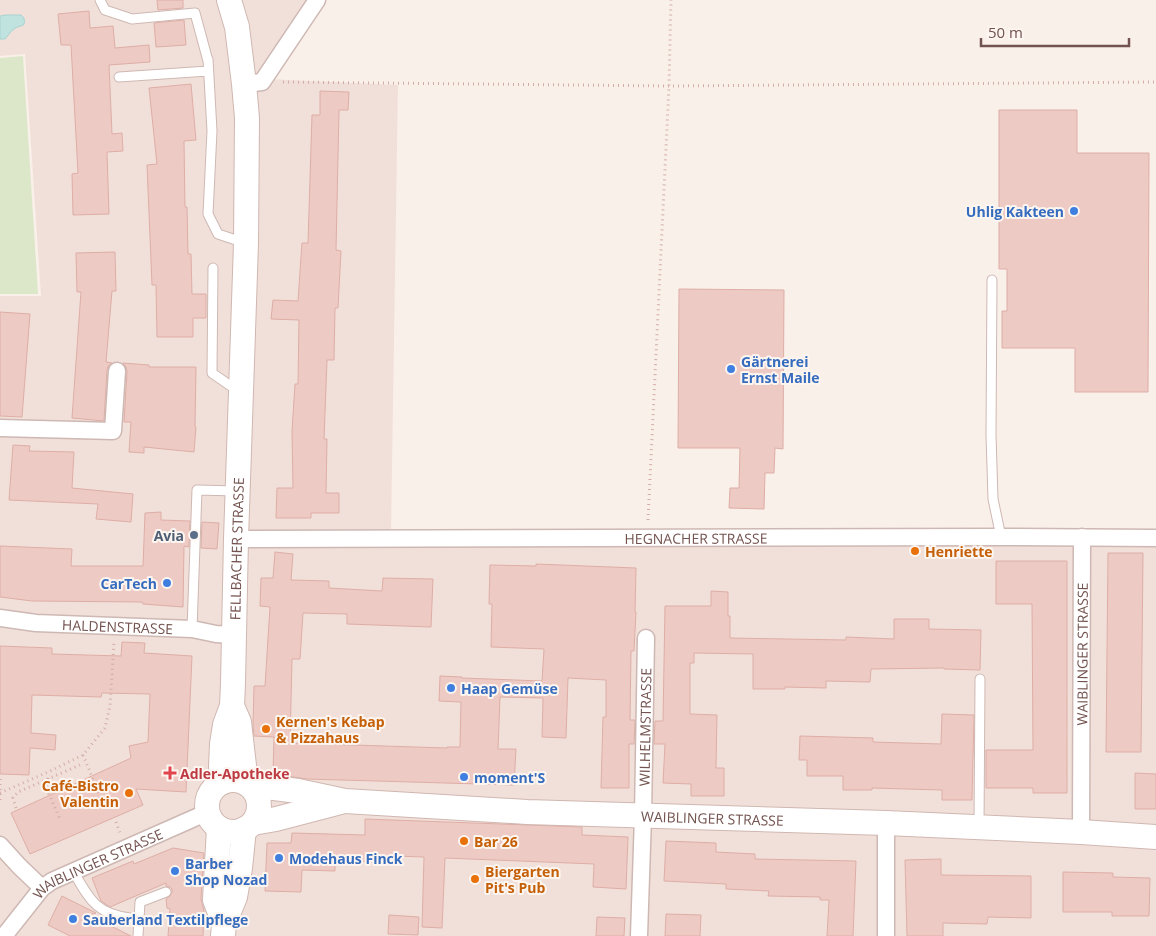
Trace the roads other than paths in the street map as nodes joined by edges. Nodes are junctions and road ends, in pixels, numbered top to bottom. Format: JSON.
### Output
{"nodes":[{"id":1,"x":100,"y":0,"type":"edge"},
{"id":2,"x":229,"y":0,"type":"edge"},
{"id":3,"x":317,"y":0,"type":"edge"},
{"id":4,"x":208,"y":71,"type":"junction"},
{"id":5,"x":119,"y":77,"type":"dead end"},
{"id":6,"x":253,"y":83,"type":"junction"},
{"id":7,"x":246,"y":243,"type":"junction"},
{"id":8,"x":213,"y":268,"type":"dead end"},
{"id":9,"x":992,"y":280,"type":"dead end"},
{"id":10,"x":117,"y":371,"type":"dead end"},
{"id":11,"x":240,"y":392,"type":"junction"},
{"id":12,"x":0,"y":428,"type":"edge"},
{"id":13,"x":237,"y":491,"type":"junction"},
{"id":14,"x":1001,"y":537,"type":"junction"},
{"id":15,"x":1082,"y":537,"type":"junction"},
{"id":16,"x":1156,"y":538,"type":"edge"},
{"id":17,"x":236,"y":539,"type":"junction"},
{"id":18,"x":0,"y":618,"type":"edge"},
{"id":19,"x":192,"y":629,"type":"junction"},
{"id":20,"x":235,"y":635,"type":"junction"},
{"id":21,"x":646,"y":638,"type":"dead end"},
{"id":22,"x":980,"y":679,"type":"dead end"},
{"id":23,"x":232,"y":706,"type":"junction"},
{"id":24,"x":223,"y":782,"type":"junction"},
{"id":25,"x":249,"y":785,"type":"junction"},
{"id":26,"x":345,"y":800,"type":"junction"},
{"id":27,"x":643,"y":816,"type":"junction"},
{"id":28,"x":213,"y":820,"type":"junction"},
{"id":29,"x":886,"y":823,"type":"junction"},
{"id":30,"x":249,"y":826,"type":"junction"},
{"id":31,"x":979,"y":827,"type":"junction"},
{"id":32,"x":1081,"y":832,"type":"junction"},
{"id":33,"x":1156,"y":837,"type":"edge"},
{"id":34,"x":0,"y":845,"type":"edge"},
{"id":35,"x":73,"y":871,"type":"junction"},
{"id":36,"x":42,"y":888,"type":"junction"},
{"id":37,"x":166,"y":892,"type":"dead end"},
{"id":38,"x":130,"y":918,"type":"dead end"},
{"id":39,"x":223,"y":930,"type":"edge"},
{"id":40,"x":4,"y":936,"type":"edge"},
{"id":41,"x":138,"y":936,"type":"edge"},
{"id":42,"x":639,"y":936,"type":"edge"},
{"id":43,"x":886,"y":936,"type":"edge"}],
"edges":[{"from":1,"to":4,"type":"lane"},
{"from":2,"to":6,"type":"main road","name":"FELLBACHER STRASSE"},
{"from":3,"to":6,"type":"street"},
{"from":4,"to":5,"type":"lane"},
{"from":4,"to":7,"type":"lane"},
{"from":6,"to":7,"type":"main road","name":"FELLBACHER STRASSE"},
{"from":7,"to":11,"type":"main road","name":"FELLBACHER STRASSE"},
{"from":8,"to":11,"type":"lane"},
{"from":9,"to":14,"type":"lane"},
{"from":10,"to":12,"type":"street"},
{"from":11,"to":13,"type":"main road","name":"FELLBACHER STRASSE"},
{"from":13,"to":17,"type":"main road","name":"FELLBACHER STRASSE"},
{"from":13,"to":19,"type":"lane"},
{"from":14,"to":15,"type":"street","name":"HEGNACHER STRASSE"},
{"from":14,"to":17,"type":"street","name":"HEGNACHER STRASSE"},
{"from":15,"to":16,"type":"street","name":"HEGNACHER STRASSE"},
{"from":15,"to":32,"type":"street","name":"WAIBLINGER STRASSE"},
{"from":17,"to":20,"type":"main road","name":"FELLBACHER STRASSE"},
{"from":18,"to":19,"type":"street","name":"HALDENSTRASSE"},
{"from":19,"to":20,"type":"street","name":"HALDENSTRASSE"},
{"from":20,"to":23,"type":"main road","name":"FELLBACHER STRASSE"},
{"from":21,"to":27,"type":"street","name":"WILHELMSTRASSE"},
{"from":22,"to":31,"type":"lane"},
{"from":23,"to":24,"type":"main road","name":"FELLBACHER STRASSE"},
{"from":23,"to":25,"type":"main road","name":"FELLBACHER STRASSE"},
{"from":24,"to":25,"type":"main road"},
{"from":24,"to":28,"type":"main road"},
{"from":25,"to":26,"type":"main road","name":"WAIBLINGER STRASSE"},
{"from":25,"to":30,"type":"main road"},
{"from":26,"to":27,"type":"main road","name":"WAIBLINGER STRASSE"},
{"from":26,"to":30,"type":"main road","name":"WAIBLINGER STRASSE"},
{"from":27,"to":29,"type":"main road","name":"WAIBLINGER STRASSE"},
{"from":27,"to":42,"type":"street","name":"WILHELMSTRASSE"},
{"from":28,"to":30,"type":"main road"},
{"from":28,"to":35,"type":"street","name":"WAIBLINGER STRASSE"},
{"from":28,"to":39,"type":"main road"},
{"from":29,"to":31,"type":"main road","name":"WAIBLINGER STRASSE"},
{"from":29,"to":43,"type":"street"},
{"from":30,"to":39,"type":"main road"},
{"from":31,"to":32,"type":"main road","name":"WAIBLINGER STRASSE"},
{"from":32,"to":33,"type":"main road","name":"WAIBLINGER STRASSE"},
{"from":34,"to":36,"type":"street"},
{"from":35,"to":36,"type":"street","name":"WAIBLINGER STRASSE"},
{"from":35,"to":38,"type":"lane"},
{"from":36,"to":40,"type":"street","name":"WAIBLINGER STRASSE"},
{"from":37,"to":41,"type":"lane"}]}
